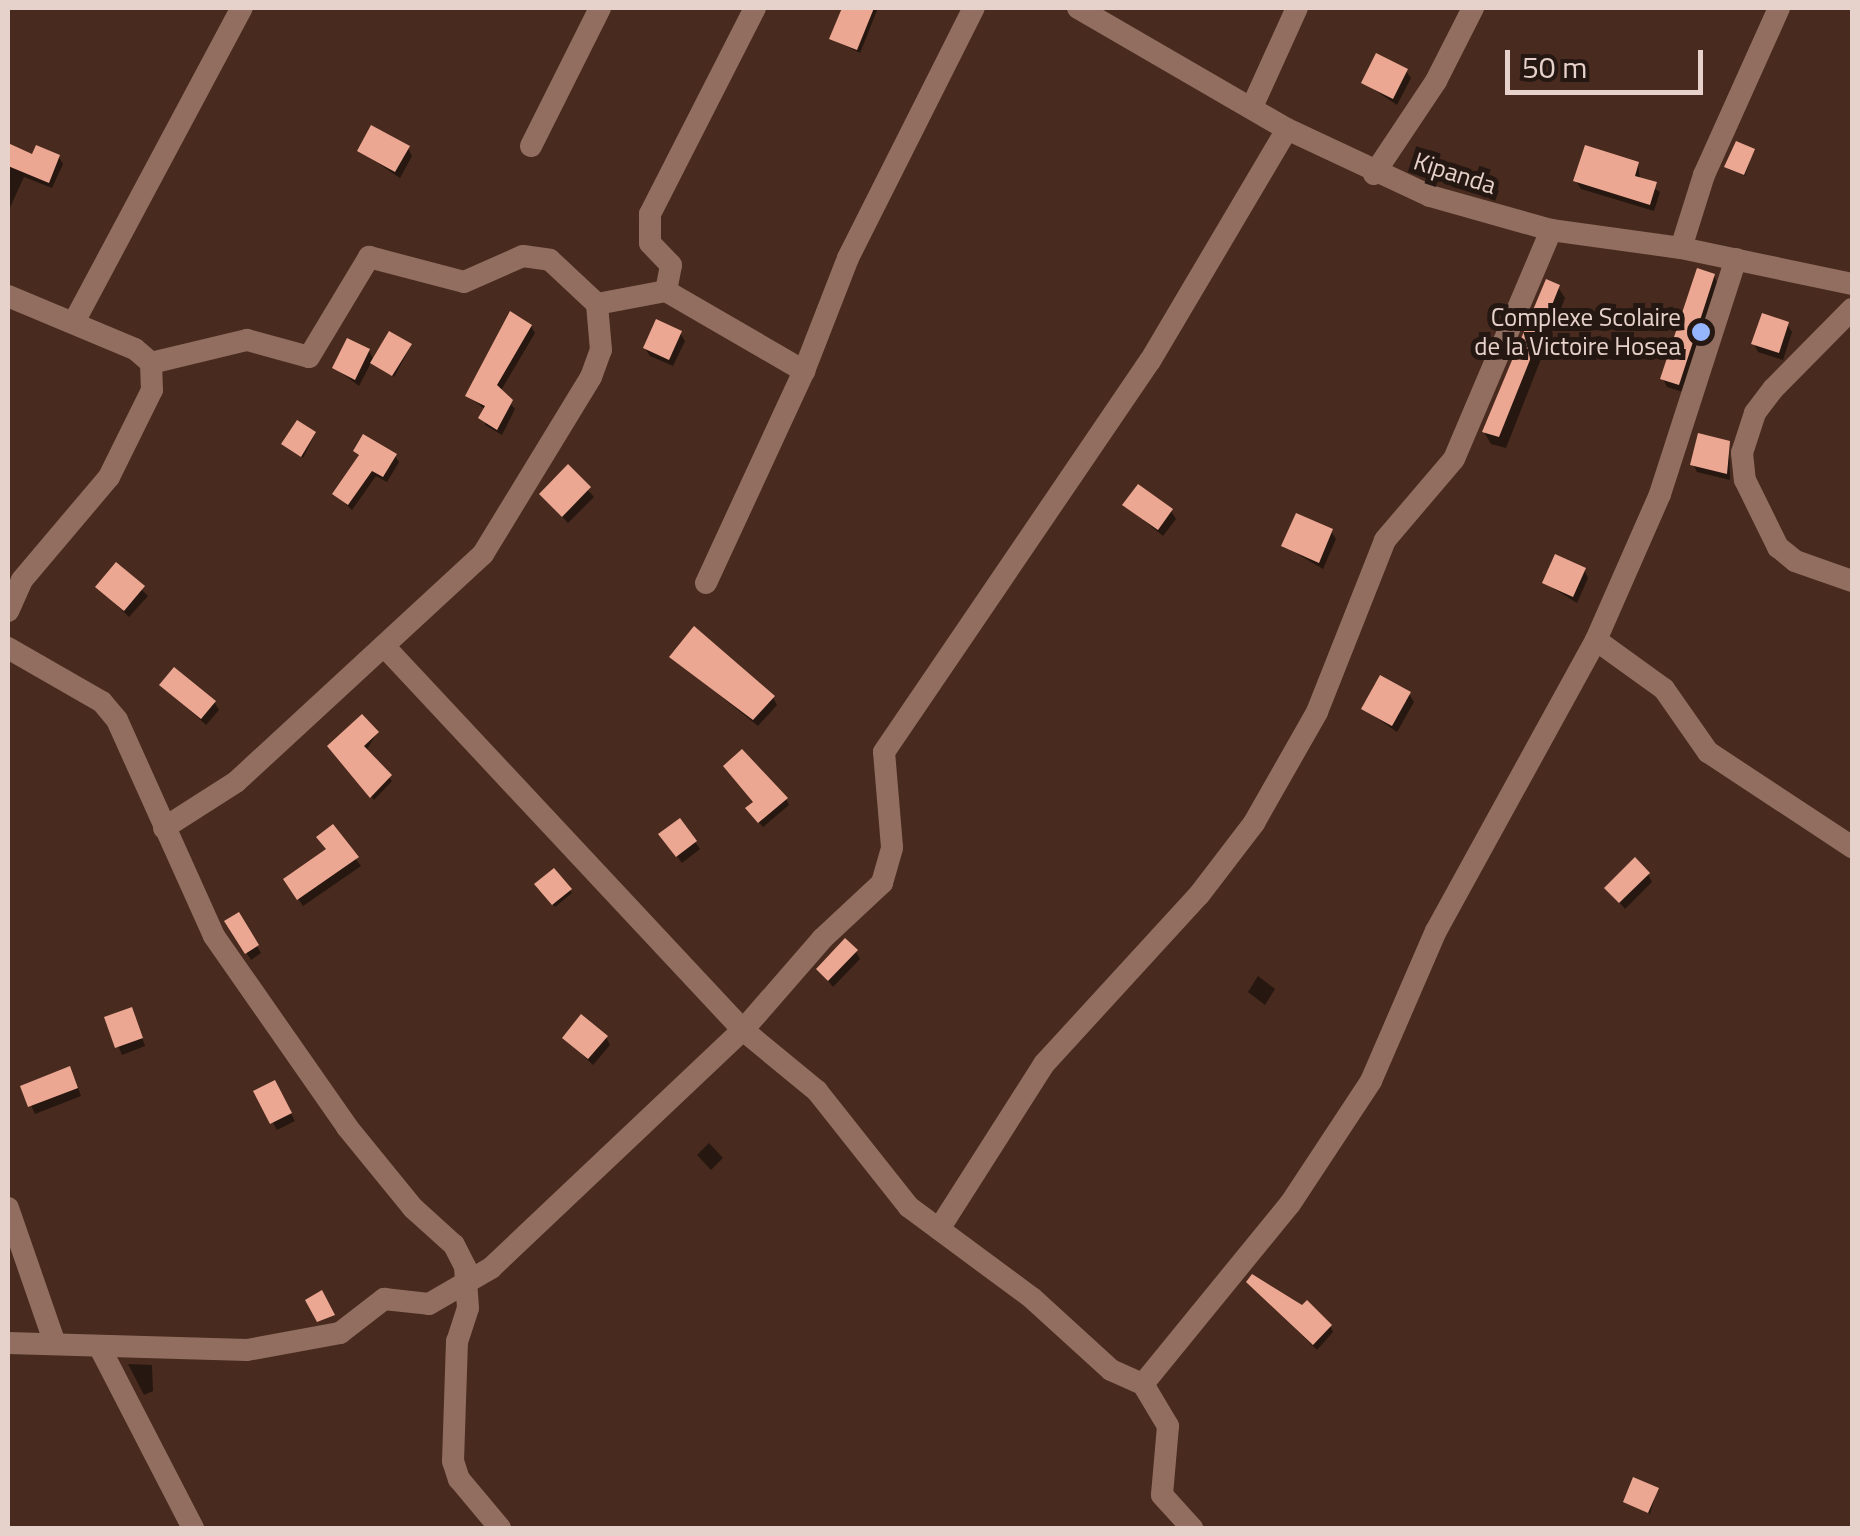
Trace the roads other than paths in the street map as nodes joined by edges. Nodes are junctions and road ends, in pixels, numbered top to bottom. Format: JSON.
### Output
{"nodes":[{"id":1,"x":242,"y":8,"type":"edge"},
{"id":2,"x":600,"y":8,"type":"edge"},
{"id":3,"x":755,"y":8,"type":"edge"},
{"id":4,"x":974,"y":8,"type":"edge"},
{"id":5,"x":1078,"y":8,"type":"edge"},
{"id":6,"x":1297,"y":8,"type":"edge"},
{"id":7,"x":1473,"y":8,"type":"edge"},
{"id":8,"x":1779,"y":8,"type":"edge"},
{"id":9,"x":1252,"y":107,"type":"junction"},
{"id":10,"x":1288,"y":129,"type":"junction"},
{"id":11,"x":530,"y":146,"type":"dead end"},
{"id":12,"x":1374,"y":174,"type":"junction"},
{"id":13,"x":1551,"y":230,"type":"junction"},
{"id":14,"x":1681,"y":248,"type":"junction"},
{"id":15,"x":1736,"y":259,"type":"junction"},
{"id":16,"x":1852,"y":284,"type":"edge"},
{"id":17,"x":666,"y":291,"type":"junction"},
{"id":18,"x":8,"y":296,"type":"edge"},
{"id":19,"x":597,"y":304,"type":"junction"},
{"id":20,"x":1852,"y":310,"type":"edge"},
{"id":21,"x":74,"y":322,"type":"junction"},
{"id":22,"x":151,"y":363,"type":"junction"},
{"id":23,"x":804,"y":372,"type":"junction"},
{"id":24,"x":1852,"y":581,"type":"edge"},
{"id":25,"x":706,"y":584,"type":"dead end"},
{"id":26,"x":8,"y":612,"type":"edge"},
{"id":27,"x":1596,"y":640,"type":"junction"},
{"id":28,"x":384,"y":646,"type":"junction"},
{"id":29,"x":8,"y":648,"type":"edge"},
{"id":30,"x":164,"y":828,"type":"junction"},
{"id":31,"x":1852,"y":847,"type":"edge"},
{"id":32,"x":743,"y":1030,"type":"junction"},
{"id":33,"x":8,"y":1208,"type":"edge"},
{"id":34,"x":939,"y":1229,"type":"junction"},
{"id":35,"x":468,"y":1286,"type":"junction"},
{"id":36,"x":8,"y":1342,"type":"edge"},
{"id":37,"x":55,"y":1344,"type":"junction"},
{"id":38,"x":100,"y":1346,"type":"junction"},
{"id":39,"x":1143,"y":1384,"type":"junction"},
{"id":40,"x":193,"y":1528,"type":"edge"},
{"id":41,"x":500,"y":1528,"type":"edge"},
{"id":42,"x":1192,"y":1528,"type":"edge"}],
"edges":[{"from":1,"to":21,"type":"street"},
{"from":2,"to":11,"type":"street"},
{"from":3,"to":17,"type":"street"},
{"from":4,"to":23,"type":"street"},
{"from":5,"to":9,"type":"street","name":"Kipanda"},
{"from":6,"to":9,"type":"street"},
{"from":7,"to":12,"type":"street"},
{"from":8,"to":14,"type":"street"},
{"from":9,"to":10,"type":"street","name":"Kipanda"},
{"from":10,"to":12,"type":"street","name":"Kipanda"},
{"from":10,"to":32,"type":"street"},
{"from":12,"to":13,"type":"street","name":"Kipanda"},
{"from":13,"to":14,"type":"street","name":"Kipanda"},
{"from":13,"to":34,"type":"street"},
{"from":14,"to":15,"type":"street","name":"Kipanda"},
{"from":15,"to":16,"type":"street","name":"Kipanda"},
{"from":15,"to":27,"type":"street"},
{"from":17,"to":19,"type":"street"},
{"from":17,"to":23,"type":"street"},
{"from":18,"to":21,"type":"street"},
{"from":19,"to":22,"type":"street"},
{"from":19,"to":28,"type":"street"},
{"from":20,"to":24,"type":"street"},
{"from":21,"to":22,"type":"street"},
{"from":22,"to":26,"type":"street"},
{"from":23,"to":25,"type":"street"},
{"from":27,"to":31,"type":"street"},
{"from":27,"to":39,"type":"street"},
{"from":28,"to":30,"type":"street"},
{"from":28,"to":32,"type":"street"},
{"from":29,"to":30,"type":"street"},
{"from":30,"to":35,"type":"street"},
{"from":32,"to":34,"type":"street"},
{"from":32,"to":35,"type":"street"},
{"from":33,"to":37,"type":"street"},
{"from":34,"to":39,"type":"street"},
{"from":35,"to":38,"type":"street"},
{"from":35,"to":41,"type":"street"},
{"from":36,"to":37,"type":"street"},
{"from":37,"to":38,"type":"street"},
{"from":38,"to":40,"type":"street"},
{"from":39,"to":42,"type":"street"}]}
